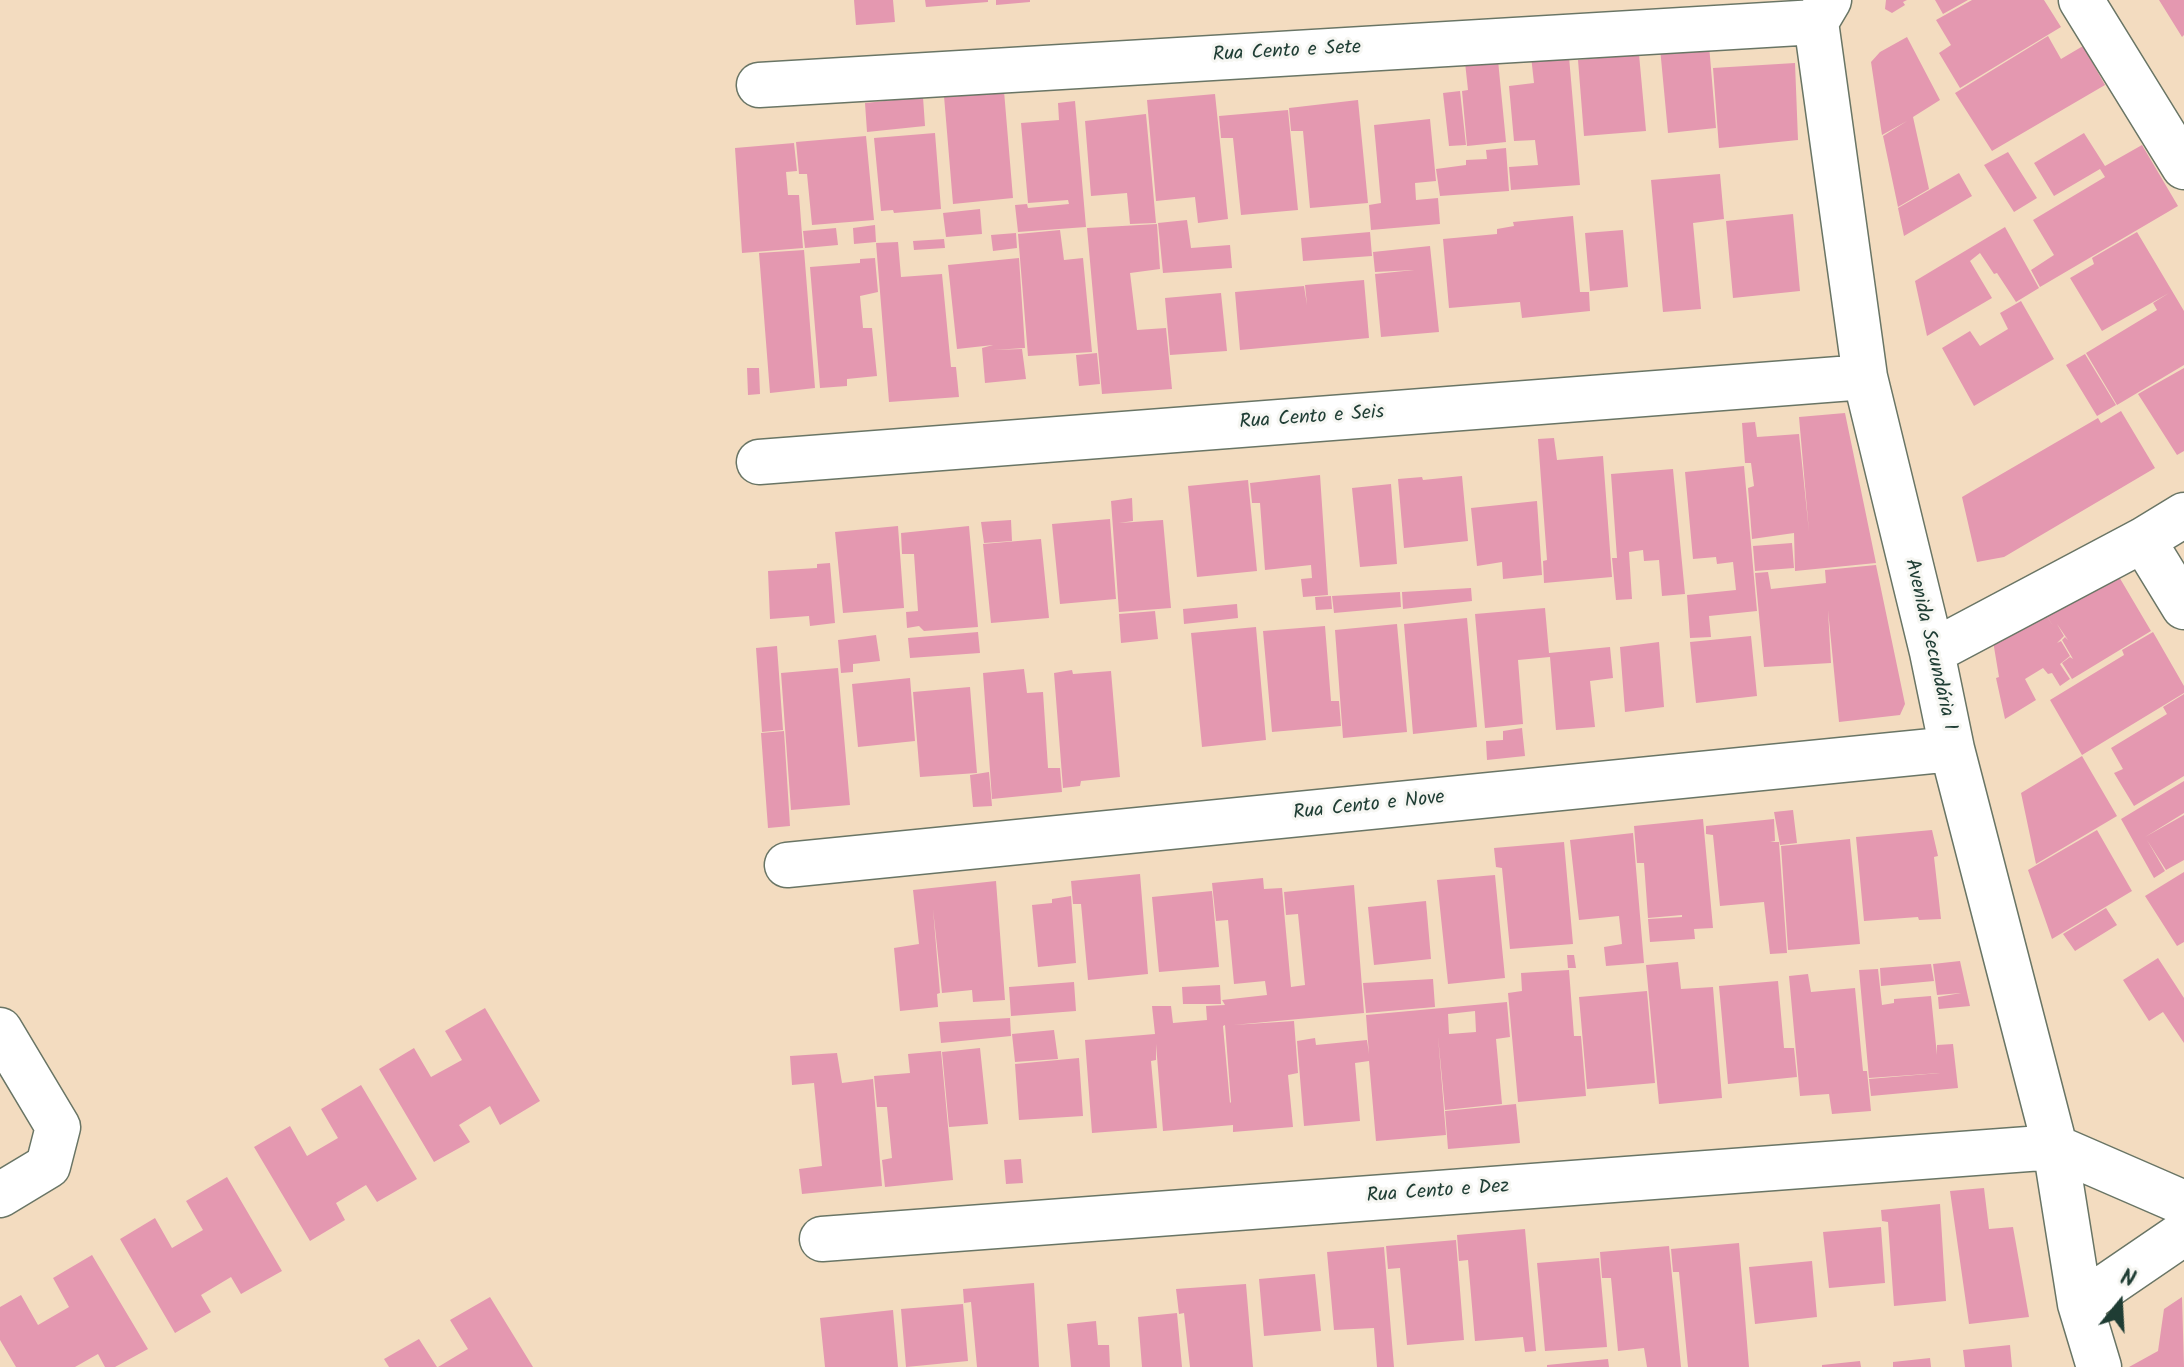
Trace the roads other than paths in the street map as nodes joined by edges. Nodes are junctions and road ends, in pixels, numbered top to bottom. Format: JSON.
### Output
{"nodes":[{"id":1,"x":2081,"y":0,"type":"edge"},
{"id":2,"x":1823,"y":11,"type":"edge"},
{"id":3,"x":1673,"y":14,"type":"edge"},
{"id":4,"x":759,"y":85,"type":"dead end"},
{"id":5,"x":2184,"y":167,"type":"edge"},
{"id":6,"x":1865,"y":377,"type":"junction"},
{"id":7,"x":759,"y":462,"type":"dead end"},
{"id":8,"x":2184,"y":515,"type":"edge"},
{"id":9,"x":2143,"y":540,"type":"junction"},
{"id":10,"x":2184,"y":607,"type":"edge"},
{"id":11,"x":1932,"y":652,"type":"junction"},
{"id":12,"x":1952,"y":749,"type":"junction"},
{"id":13,"x":787,"y":865,"type":"dead end"},
{"id":14,"x":0,"y":1030,"type":"edge"},
{"id":15,"x":2055,"y":1147,"type":"junction"},
{"id":16,"x":0,"y":1195,"type":"edge"},
{"id":17,"x":2184,"y":1203,"type":"edge"},
{"id":18,"x":2184,"y":1233,"type":"edge"},
{"id":19,"x":822,"y":1239,"type":"dead end"},
{"id":20,"x":2080,"y":1304,"type":"junction"},
{"id":21,"x":2099,"y":1367,"type":"edge"}],
"edges":[{"from":1,"to":5,"type":"street"},
{"from":2,"to":3,"type":"street","name":"Rua Cento e Sete"},
{"from":2,"to":6,"type":"street","name":"Avenida Secundária I"},
{"from":3,"to":4,"type":"street","name":"Rua Cento e Sete"},
{"from":6,"to":7,"type":"street","name":"Rua Cento e Seis"},
{"from":6,"to":11,"type":"street","name":"Avenida Secundária I"},
{"from":8,"to":9,"type":"street"},
{"from":9,"to":10,"type":"street"},
{"from":9,"to":11,"type":"street"},
{"from":11,"to":12,"type":"street","name":"Avenida Secundária I"},
{"from":12,"to":13,"type":"street","name":"Rua Cento e Nove"},
{"from":12,"to":15,"type":"street","name":"Avenida Secundária I"},
{"from":14,"to":16,"type":"street"},
{"from":15,"to":17,"type":"street"},
{"from":15,"to":19,"type":"street","name":"Rua Cento e Dez"},
{"from":15,"to":20,"type":"street","name":"Avenida Secundária I"},
{"from":18,"to":20,"type":"street"},
{"from":20,"to":21,"type":"street","name":"Avenida Secundária I"}]}
